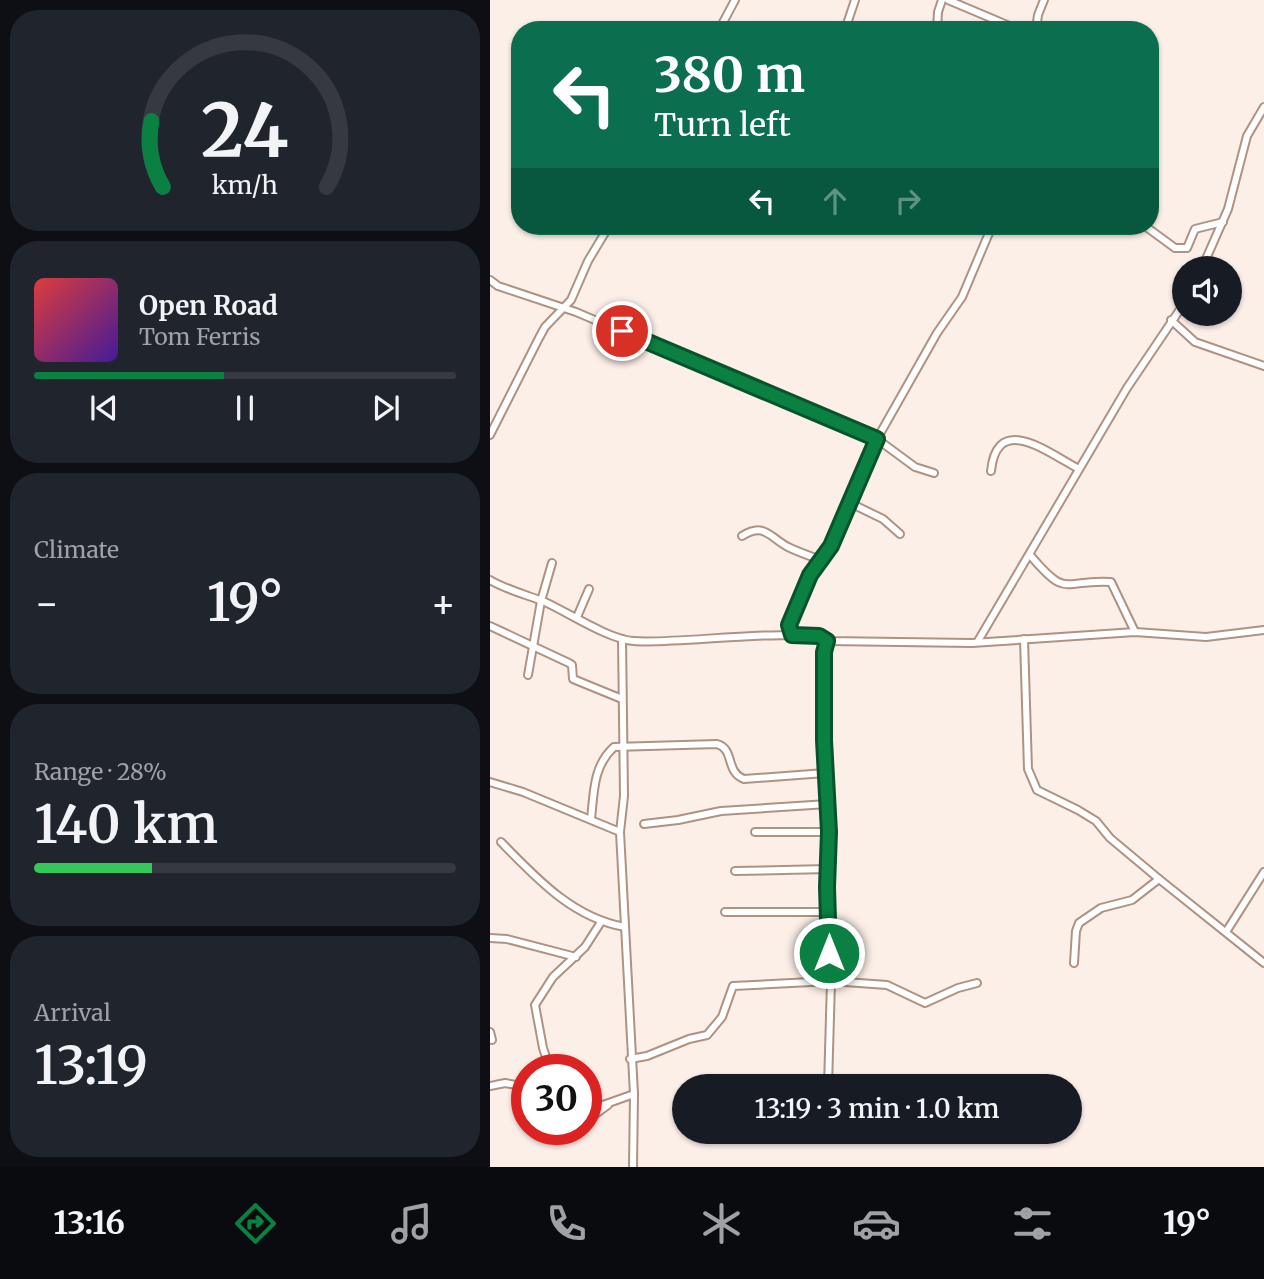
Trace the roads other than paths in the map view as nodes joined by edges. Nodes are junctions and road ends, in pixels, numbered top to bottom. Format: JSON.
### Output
{"nodes":[{"id":1,"x":735,"y":0,"type":"edge"},
{"id":2,"x":855,"y":0,"type":"edge"},
{"id":3,"x":945,"y":0,"type":"edge"},
{"id":4,"x":1044,"y":0,"type":"edge"},
{"id":5,"x":724,"y":21,"type":"edge"},
{"id":6,"x":848,"y":21,"type":"edge"},
{"id":7,"x":938,"y":21,"type":"edge"},
{"id":8,"x":997,"y":21,"type":"edge"},
{"id":9,"x":1036,"y":21,"type":"edge"},
{"id":10,"x":1262,"y":112,"type":"edge"},
{"id":11,"x":1223,"y":222,"type":"junction"},
{"id":12,"x":604,"y":235,"type":"edge"},
{"id":13,"x":988,"y":235,"type":"edge"},
{"id":14,"x":1157,"y":235,"type":"edge"},
{"id":15,"x":1207,"y":256,"type":"edge"},
{"id":16,"x":490,"y":280,"type":"edge"},
{"id":17,"x":563,"y":308,"type":"junction"},
{"id":18,"x":1171,"y":320,"type":"joint"},
{"id":19,"x":1264,"y":366,"type":"edge"},
{"id":20,"x":490,"y":435,"type":"edge"},
{"id":21,"x":877,"y":439,"type":"junction"},
{"id":22,"x":1079,"y":470,"type":"junction"},
{"id":23,"x":991,"y":471,"type":"dead end"},
{"id":24,"x":934,"y":473,"type":"dead end"},
{"id":25,"x":848,"y":502,"type":"junction"},
{"id":26,"x":900,"y":534,"type":"dead end"},
{"id":27,"x":742,"y":536,"type":"dead end"},
{"id":28,"x":1030,"y":555,"type":"junction"},
{"id":29,"x":821,"y":560,"type":"junction"},
{"id":30,"x":552,"y":563,"type":"dead end"},
{"id":31,"x":490,"y":580,"type":"edge"},
{"id":32,"x":589,"y":589,"type":"dead end"},
{"id":33,"x":541,"y":601,"type":"junction"},
{"id":34,"x":577,"y":617,"type":"junction"},
{"id":35,"x":491,"y":628,"type":"edge"},
{"id":36,"x":1264,"y":630,"type":"edge"},
{"id":37,"x":1135,"y":632,"type":"junction"},
{"id":38,"x":792,"y":635,"type":"junction"},
{"id":39,"x":622,"y":639,"type":"junction"},
{"id":40,"x":1024,"y":639,"type":"junction"},
{"id":41,"x":827,"y":641,"type":"junction"},
{"id":42,"x":978,"y":641,"type":"junction"},
{"id":43,"x":534,"y":646,"type":"junction"},
{"id":44,"x":528,"y":675,"type":"dead end"},
{"id":45,"x":622,"y":699,"type":"junction"},
{"id":46,"x":623,"y":747,"type":"junction"},
{"id":47,"x":825,"y":773,"type":"junction"},
{"id":48,"x":490,"y":782,"type":"edge"},
{"id":49,"x":828,"y":804,"type":"junction"},
{"id":50,"x":591,"y":819,"type":"junction"},
{"id":51,"x":644,"y":824,"type":"dead end"},
{"id":52,"x":620,"y":832,"type":"junction"},
{"id":53,"x":755,"y":832,"type":"dead end"},
{"id":54,"x":829,"y":832,"type":"junction"},
{"id":55,"x":501,"y":842,"type":"dead end"},
{"id":56,"x":828,"y":869,"type":"junction"},
{"id":57,"x":735,"y":871,"type":"dead end"},
{"id":58,"x":1264,"y":872,"type":"edge"},
{"id":59,"x":1159,"y":879,"type":"junction"},
{"id":60,"x":726,"y":912,"type":"dead end"},
{"id":61,"x":829,"y":912,"type":"junction"},
{"id":62,"x":601,"y":922,"type":"junction"},
{"id":63,"x":625,"y":927,"type":"junction"},
{"id":64,"x":1226,"y":932,"type":"junction"},
{"id":65,"x":490,"y":938,"type":"edge"},
{"id":66,"x":576,"y":957,"type":"junction"},
{"id":67,"x":1074,"y":963,"type":"dead end"},
{"id":68,"x":1264,"y":963,"type":"edge"},
{"id":69,"x":831,"y":981,"type":"junction"},
{"id":70,"x":977,"y":983,"type":"dead end"},
{"id":71,"x":545,"y":1054,"type":"edge"},
{"id":72,"x":630,"y":1059,"type":"junction"},
{"id":73,"x":828,"y":1074,"type":"edge"},
{"id":74,"x":511,"y":1084,"type":"edge"},
{"id":75,"x":490,"y":1086,"type":"edge"},
{"id":76,"x":634,"y":1094,"type":"junction"},
{"id":77,"x":602,"y":1104,"type":"edge"},
{"id":78,"x":609,"y":1104,"type":"junction"},
{"id":79,"x":602,"y":1109,"type":"edge"},
{"id":80,"x":633,"y":1167,"type":"edge"}],
"edges":[{"from":1,"to":5,"type":"street"},
{"from":2,"to":6,"type":"street"},
{"from":3,"to":7,"type":"street"},
{"from":3,"to":8,"type":"street"},
{"from":4,"to":9,"type":"street"},
{"from":10,"to":11,"type":"street"},
{"from":11,"to":14,"type":"street"},
{"from":11,"to":15,"type":"street"},
{"from":12,"to":17,"type":"street"},
{"from":13,"to":21,"type":"street"},
{"from":16,"to":17,"type":"street"},
{"from":17,"to":20,"type":"street"},
{"from":17,"to":21,"type":"street"},
{"from":18,"to":19,"type":"street"},
{"from":18,"to":22,"type":"street"},
{"from":21,"to":24,"type":"street"},
{"from":21,"to":25,"type":"street"},
{"from":22,"to":23,"type":"street"},
{"from":22,"to":28,"type":"street"},
{"from":25,"to":26,"type":"street"},
{"from":25,"to":29,"type":"street"},
{"from":27,"to":29,"type":"street"},
{"from":28,"to":37,"type":"street"},
{"from":28,"to":42,"type":"street"},
{"from":29,"to":38,"type":"street"},
{"from":30,"to":33,"type":"street"},
{"from":31,"to":33,"type":"street"},
{"from":32,"to":34,"type":"street"},
{"from":33,"to":34,"type":"street"},
{"from":33,"to":43,"type":"street"},
{"from":34,"to":39,"type":"street"},
{"from":35,"to":43,"type":"street"},
{"from":36,"to":37,"type":"street"},
{"from":37,"to":40,"type":"street"},
{"from":38,"to":39,"type":"street"},
{"from":38,"to":41,"type":"street"},
{"from":39,"to":45,"type":"street"},
{"from":40,"to":42,"type":"street"},
{"from":40,"to":59,"type":"street"},
{"from":41,"to":42,"type":"street"},
{"from":41,"to":47,"type":"street"},
{"from":43,"to":44,"type":"street"},
{"from":43,"to":45,"type":"street"},
{"from":45,"to":46,"type":"street"},
{"from":46,"to":47,"type":"street"},
{"from":46,"to":50,"type":"street"},
{"from":46,"to":52,"type":"street"},
{"from":47,"to":49,"type":"street"},
{"from":48,"to":50,"type":"street"},
{"from":49,"to":51,"type":"street"},
{"from":49,"to":54,"type":"street"},
{"from":50,"to":52,"type":"street"},
{"from":52,"to":63,"type":"street"},
{"from":53,"to":54,"type":"street"},
{"from":54,"to":56,"type":"street"},
{"from":55,"to":62,"type":"street"},
{"from":56,"to":57,"type":"street"},
{"from":56,"to":61,"type":"street"},
{"from":58,"to":64,"type":"street"},
{"from":59,"to":64,"type":"street"},
{"from":59,"to":67,"type":"street"},
{"from":60,"to":61,"type":"street"},
{"from":61,"to":69,"type":"street"},
{"from":62,"to":63,"type":"street"},
{"from":62,"to":66,"type":"street"},
{"from":63,"to":72,"type":"street"},
{"from":64,"to":68,"type":"street"},
{"from":65,"to":66,"type":"street"},
{"from":66,"to":71,"type":"street"},
{"from":69,"to":70,"type":"street"},
{"from":69,"to":72,"type":"street"},
{"from":69,"to":73,"type":"street"},
{"from":72,"to":76,"type":"street"},
{"from":74,"to":75,"type":"street"},
{"from":76,"to":78,"type":"street"},
{"from":76,"to":80,"type":"street"},
{"from":77,"to":78,"type":"street"},
{"from":78,"to":79,"type":"street"}]}
